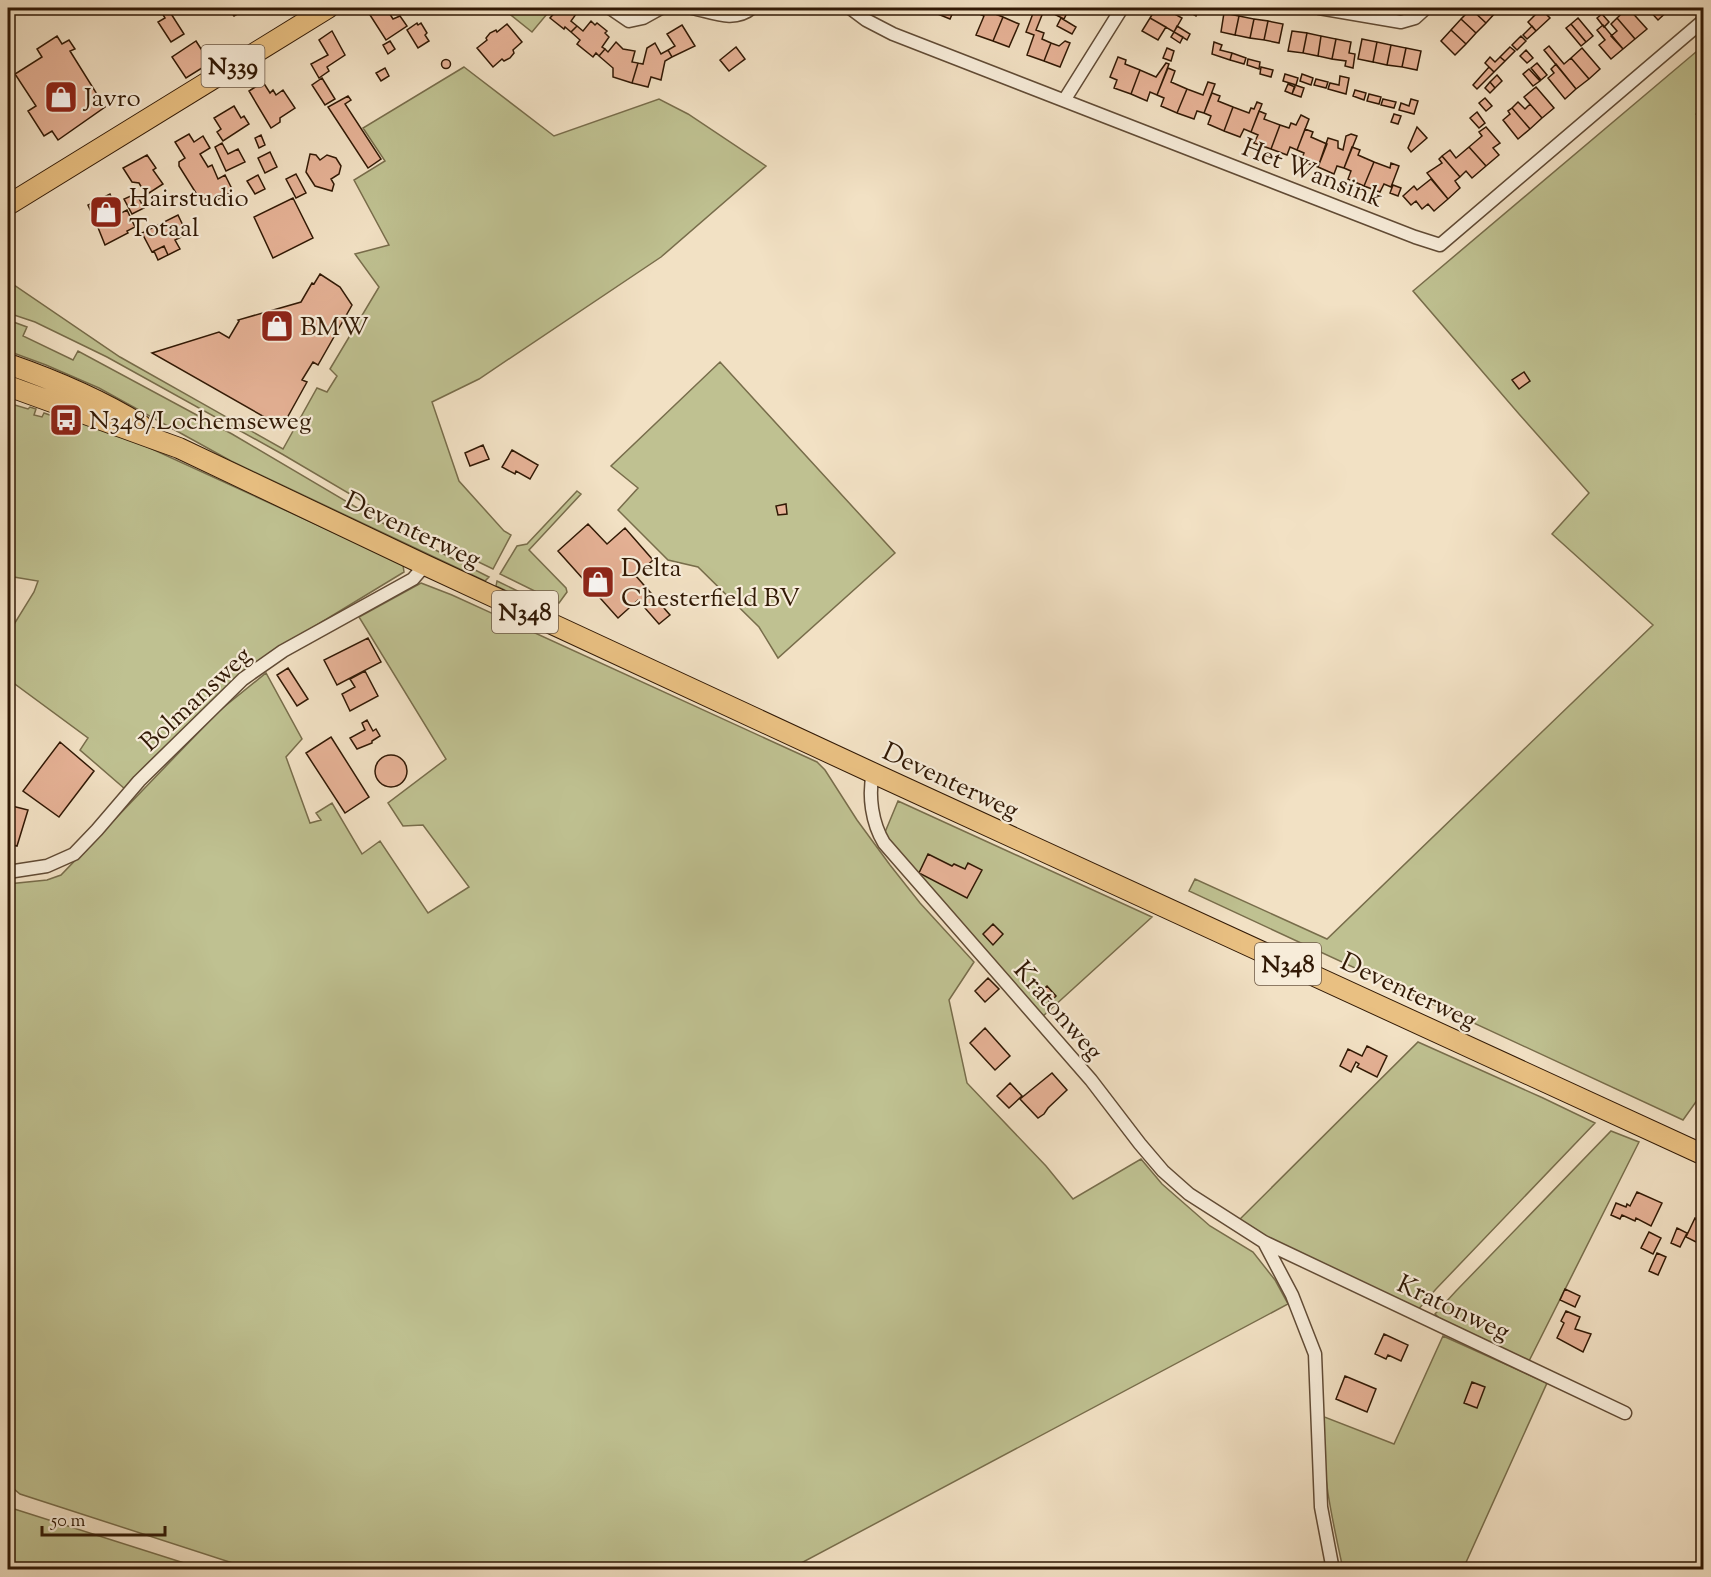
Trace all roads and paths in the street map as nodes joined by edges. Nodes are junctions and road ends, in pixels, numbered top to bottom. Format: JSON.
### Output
{"nodes":[{"id":1,"x":328,"y":8,"type":"edge"},
{"id":2,"x":610,"y":8,"type":"edge"},
{"id":3,"x":661,"y":8,"type":"edge"},
{"id":4,"x":692,"y":8,"type":"edge"},
{"id":5,"x":752,"y":8,"type":"edge"},
{"id":6,"x":850,"y":8,"type":"edge"},
{"id":7,"x":1122,"y":8,"type":"edge"},
{"id":8,"x":1319,"y":8,"type":"edge"},
{"id":9,"x":1426,"y":8,"type":"edge"},
{"id":10,"x":1704,"y":20,"type":"edge"},
{"id":11,"x":1065,"y":99,"type":"junction"},
{"id":12,"x":8,"y":205,"type":"edge"},
{"id":13,"x":8,"y":364,"type":"edge"},
{"id":14,"x":8,"y":386,"type":"edge"},
{"id":15,"x":179,"y":448,"type":"junction"},
{"id":16,"x":425,"y":565,"type":"junction"},
{"id":17,"x":873,"y":773,"type":"junction"},
{"id":18,"x":8,"y":872,"type":"edge"},
{"id":19,"x":1704,"y":1155,"type":"edge"},
{"id":20,"x":1264,"y":1242,"type":"junction"},
{"id":21,"x":1624,"y":1413,"type":"dead end"},
{"id":22,"x":1333,"y":1569,"type":"edge"}],
"edges":[{"from":1,"to":12,"type":"main road","number":"N339"},
{"from":2,"to":3,"type":"street"},
{"from":4,"to":5,"type":"street"},
{"from":6,"to":11,"type":"street","name":"Het Wansink"},
{"from":7,"to":11,"type":"street"},
{"from":8,"to":9,"type":"street"},
{"from":10,"to":11,"type":"street","name":"Het Wansink"},
{"from":13,"to":15,"type":"main road","name":"Deventerweg","number":"N348"},
{"from":14,"to":15,"type":"main road","name":"Deventerweg","number":"N348"},
{"from":15,"to":16,"type":"main road","name":"Deventerweg","number":"N348"},
{"from":16,"to":17,"type":"main road","name":"Deventerweg","number":"N348"},
{"from":16,"to":18,"type":"street","name":"Bolmansweg"},
{"from":17,"to":19,"type":"main road","name":"Deventerweg","number":"N348"},
{"from":17,"to":20,"type":"street","name":"Kratonweg"},
{"from":20,"to":21,"type":"street","name":"Kratonweg"},
{"from":20,"to":22,"type":"street","name":"Kratonweg"}]}
